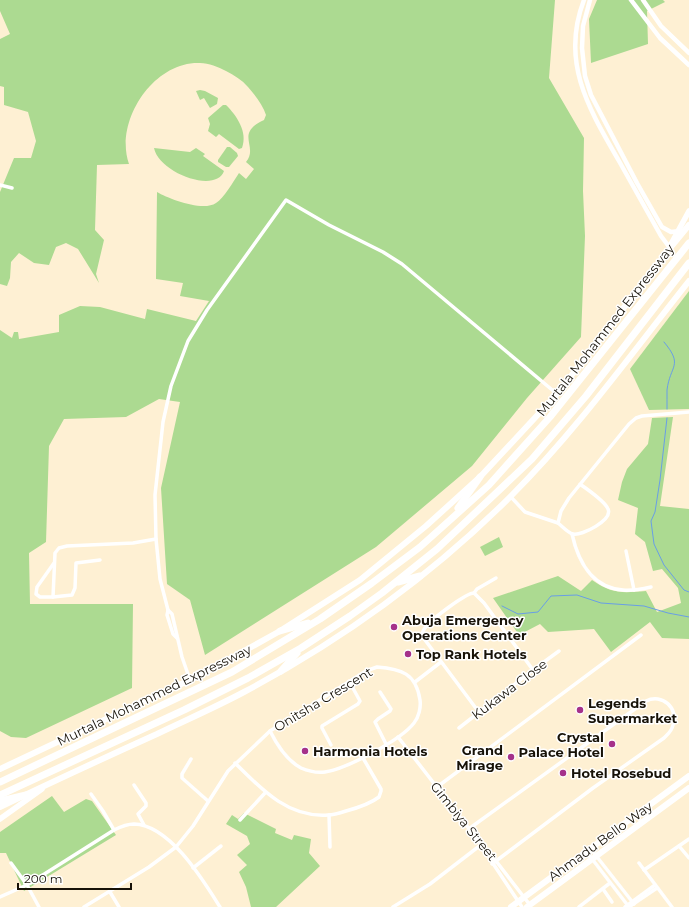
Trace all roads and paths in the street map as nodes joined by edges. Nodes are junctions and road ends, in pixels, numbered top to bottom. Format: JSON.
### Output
{"nodes":[{"id":1,"x":584,"y":0,"type":"edge"},
{"id":2,"x":590,"y":0,"type":"edge"},
{"id":3,"x":631,"y":0,"type":"edge"},
{"id":4,"x":643,"y":0,"type":"edge"},
{"id":5,"x":689,"y":53,"type":"edge"},
{"id":6,"x":689,"y":64,"type":"edge"},
{"id":7,"x":607,"y":127,"type":"junction"},
{"id":8,"x":602,"y":130,"type":"junction"},
{"id":9,"x":0,"y":185,"type":"edge"},
{"id":10,"x":12,"y":188,"type":"dead end"},
{"id":11,"x":689,"y":211,"type":"edge"},
{"id":12,"x":689,"y":225,"type":"edge"},
{"id":13,"x":681,"y":231,"type":"junction"},
{"id":14,"x":689,"y":243,"type":"edge"},
{"id":15,"x":670,"y":248,"type":"junction"},
{"id":16,"x":689,"y":263,"type":"edge"},
{"id":17,"x":689,"y":281,"type":"edge"},
{"id":18,"x":557,"y":394,"type":"junction"},
{"id":19,"x":689,"y":412,"type":"edge"},
{"id":20,"x":480,"y":477,"type":"junction"},
{"id":21,"x":580,"y":484,"type":"junction"},
{"id":22,"x":510,"y":496,"type":"junction"},
{"id":23,"x":450,"y":519,"type":"junction"},
{"id":24,"x":558,"y":523,"type":"junction"},
{"id":25,"x":572,"y":534,"type":"junction"},
{"id":26,"x":156,"y":539,"type":"junction"},
{"id":27,"x":626,"y":551,"type":"dead end"},
{"id":28,"x":100,"y":560,"type":"dead end"},
{"id":29,"x":54,"y":562,"type":"junction"},
{"id":30,"x":420,"y":576,"type":"junction"},
{"id":31,"x":496,"y":578,"type":"dead end"},
{"id":32,"x":396,"y":582,"type":"junction"},
{"id":33,"x":651,"y":587,"type":"dead end"},
{"id":34,"x":634,"y":590,"type":"junction"},
{"id":35,"x":474,"y":593,"type":"junction"},
{"id":36,"x":53,"y":597,"type":"junction"},
{"id":37,"x":320,"y":619,"type":"junction"},
{"id":38,"x":280,"y":631,"type":"junction"},
{"id":39,"x":641,"y":635,"type":"dead end"},
{"id":40,"x":301,"y":648,"type":"junction"},
{"id":41,"x":559,"y":651,"type":"dead end"},
{"id":42,"x":441,"y":662,"type":"junction"},
{"id":43,"x":533,"y":670,"type":"junction"},
{"id":44,"x":281,"y":671,"type":"junction"},
{"id":45,"x":190,"y":680,"type":"junction"},
{"id":46,"x":349,"y":681,"type":"junction"},
{"id":47,"x":415,"y":682,"type":"junction"},
{"id":48,"x":380,"y":692,"type":"dead end"},
{"id":49,"x":478,"y":711,"type":"junction"},
{"id":50,"x":459,"y":728,"type":"dead end"},
{"id":51,"x":270,"y":731,"type":"junction"},
{"id":52,"x":398,"y":737,"type":"junction"},
{"id":53,"x":386,"y":744,"type":"junction"},
{"id":54,"x":331,"y":745,"type":"dead end"},
{"id":55,"x":363,"y":758,"type":"junction"},
{"id":56,"x":191,"y":759,"type":"dead end"},
{"id":57,"x":235,"y":763,"type":"junction"},
{"id":58,"x":0,"y":769,"type":"edge"},
{"id":59,"x":689,"y":776,"type":"edge"},
{"id":60,"x":0,"y":782,"type":"edge"},
{"id":61,"x":49,"y":784,"type":"junction"},
{"id":62,"x":134,"y":785,"type":"dead end"},
{"id":63,"x":436,"y":787,"type":"junction"},
{"id":64,"x":689,"y":788,"type":"edge"},
{"id":65,"x":265,"y":792,"type":"junction"},
{"id":66,"x":26,"y":794,"type":"junction"},
{"id":67,"x":91,"y":794,"type":"dead end"},
{"id":68,"x":0,"y":795,"type":"edge"},
{"id":69,"x":0,"y":800,"type":"edge"},
{"id":70,"x":208,"y":801,"type":"junction"},
{"id":71,"x":0,"y":807,"type":"edge"},
{"id":72,"x":329,"y":815,"type":"junction"},
{"id":73,"x":0,"y":819,"type":"edge"},
{"id":74,"x":240,"y":820,"type":"dead end"},
{"id":75,"x":144,"y":825,"type":"junction"},
{"id":76,"x":470,"y":828,"type":"junction"},
{"id":77,"x":114,"y":830,"type":"junction"},
{"id":78,"x":689,"y":839,"type":"edge"},
{"id":79,"x":482,"y":844,"type":"junction"},
{"id":80,"x":221,"y":846,"type":"dead end"},
{"id":81,"x":679,"y":846,"type":"junction"},
{"id":82,"x":176,"y":847,"type":"junction"},
{"id":83,"x":330,"y":847,"type":"dead end"},
{"id":84,"x":588,"y":850,"type":"junction"},
{"id":85,"x":491,"y":857,"type":"junction"},
{"id":86,"x":594,"y":858,"type":"junction"},
{"id":87,"x":689,"y":858,"type":"edge"},
{"id":88,"x":496,"y":861,"type":"junction"},
{"id":89,"x":11,"y":863,"type":"dead end"},
{"id":90,"x":639,"y":863,"type":"dead end"},
{"id":91,"x":492,"y":864,"type":"junction"},
{"id":92,"x":193,"y":868,"type":"junction"},
{"id":93,"x":644,"y":870,"type":"junction"},
{"id":94,"x":610,"y":883,"type":"junction"},
{"id":95,"x":27,"y":885,"type":"junction"},
{"id":96,"x":656,"y":886,"type":"junction"},
{"id":97,"x":602,"y":889,"type":"junction"},
{"id":98,"x":110,"y":892,"type":"junction"},
{"id":99,"x":0,"y":897,"type":"edge"},
{"id":100,"x":523,"y":897,"type":"junction"},
{"id":101,"x":518,"y":901,"type":"junction"},
{"id":102,"x":612,"y":902,"type":"dead end"},
{"id":103,"x":632,"y":902,"type":"junction"},
{"id":104,"x":529,"y":906,"type":"edge"},
{"id":105,"x":627,"y":906,"type":"edge"},
{"id":106,"x":39,"y":907,"type":"edge"},
{"id":107,"x":84,"y":907,"type":"edge"},
{"id":108,"x":119,"y":907,"type":"edge"},
{"id":109,"x":220,"y":907,"type":"edge"},
{"id":110,"x":393,"y":907,"type":"edge"},
{"id":111,"x":511,"y":907,"type":"edge"},
{"id":112,"x":522,"y":907,"type":"edge"},
{"id":113,"x":579,"y":907,"type":"edge"},
{"id":114,"x":672,"y":907,"type":"edge"}],
"edges":[{"from":1,"to":8,"type":"street"},
{"from":2,"to":7,"type":"street"},
{"from":3,"to":6,"type":"street"},
{"from":4,"to":5,"type":"street"},
{"from":7,"to":8,"type":"street"},
{"from":7,"to":13,"type":"street"},
{"from":8,"to":15,"type":"street"},
{"from":9,"to":10,"type":"street"},
{"from":11,"to":13,"type":"main road"},
{"from":12,"to":13,"type":"main road","name":"Murtala Mohammed Expressway"},
{"from":13,"to":15,"type":"main road","name":"Murtala Mohammed Expressway"},
{"from":14,"to":23,"type":"highway","name":"Murtala Mohammed Expressway"},
{"from":15,"to":18,"type":"main road","name":"Murtala Mohammed Expressway"},
{"from":16,"to":32,"type":"highway","name":"Murtala Mohammed Expressway"},
{"from":17,"to":22,"type":"main road"},
{"from":18,"to":20,"type":"main road","name":"Murtala Mohammed Expressway"},
{"from":18,"to":26,"type":"street"},
{"from":19,"to":21,"type":"street"},
{"from":20,"to":23,"type":"highway"},
{"from":20,"to":38,"type":"main road","name":"Murtala Mohammed Expressway"},
{"from":21,"to":24,"type":"street"},
{"from":21,"to":25,"type":"street"},
{"from":22,"to":24,"type":"street"},
{"from":22,"to":30,"type":"main road"},
{"from":23,"to":37,"type":"highway","name":"Murtala Mohammed Expressway"},
{"from":24,"to":25,"type":"street"},
{"from":25,"to":34,"type":"street"},
{"from":26,"to":29,"type":"street"},
{"from":26,"to":45,"type":"street"},
{"from":27,"to":34,"type":"street"},
{"from":28,"to":36,"type":"street"},
{"from":29,"to":36,"type":"street"},
{"from":29,"to":36,"type":"street"},
{"from":30,"to":32,"type":"highway"},
{"from":30,"to":44,"type":"main road"},
{"from":31,"to":35,"type":"street"},
{"from":32,"to":40,"type":"highway","name":"Murtala Mohammed Expressway"},
{"from":33,"to":34,"type":"street"},
{"from":35,"to":42,"type":"street"},
{"from":35,"to":43,"type":"street"},
{"from":37,"to":38,"type":"highway"},
{"from":37,"to":60,"type":"highway","name":"Murtala Mohammed Expressway"},
{"from":38,"to":45,"type":"main road","name":"Murtala Mohammed Expressway"},
{"from":39,"to":63,"type":"street"},
{"from":40,"to":44,"type":"highway"},
{"from":40,"to":68,"type":"highway","name":"Murtala Mohammed Expressway"},
{"from":41,"to":43,"type":"street","name":"Kukawa Close"},
{"from":42,"to":47,"type":"street"},
{"from":42,"to":49,"type":"street"},
{"from":43,"to":49,"type":"street","name":"Kukawa Close"},
{"from":44,"to":61,"type":"main road"},
{"from":45,"to":58,"type":"main road","name":"Murtala Mohammed Expressway"},
{"from":46,"to":47,"type":"street","name":"Onitsha Crescent"},
{"from":46,"to":51,"type":"street","name":"Onitsha Crescent"},
{"from":46,"to":54,"type":"street"},
{"from":47,"to":52,"type":"street","name":"Onitsha Crescent"},
{"from":48,"to":53,"type":"street"},
{"from":49,"to":50,"type":"street","name":"Kukawa Close"},
{"from":51,"to":55,"type":"street","name":"Onitsha Crescent"},
{"from":51,"to":57,"type":"street"},
{"from":52,"to":53,"type":"street","name":"Onitsha Crescent"},
{"from":52,"to":63,"type":"street","name":"Gimbiya Street"},
{"from":53,"to":55,"type":"street","name":"Onitsha Crescent"},
{"from":55,"to":72,"type":"street"},
{"from":56,"to":70,"type":"street"},
{"from":57,"to":65,"type":"street"},
{"from":57,"to":70,"type":"street"},
{"from":59,"to":84,"type":"main road","name":"Ahmadu Bello Way"},
{"from":61,"to":66,"type":"main road"},
{"from":61,"to":73,"type":"main road"},
{"from":62,"to":75,"type":"street"},
{"from":63,"to":76,"type":"street","name":"Gimbiya Street"},
{"from":64,"to":86,"type":"main road","name":"Ahmadu Bello Way"},
{"from":65,"to":72,"type":"street"},
{"from":65,"to":74,"type":"street"},
{"from":66,"to":69,"type":"highway"},
{"from":66,"to":71,"type":"main road"},
{"from":67,"to":77,"type":"street"},
{"from":70,"to":82,"type":"street"},
{"from":72,"to":83,"type":"street"},
{"from":75,"to":77,"type":"street"},
{"from":75,"to":82,"type":"street"},
{"from":76,"to":79,"type":"street","name":"Gimbiya Street"},
{"from":76,"to":88,"type":"street"},
{"from":77,"to":95,"type":"street"},
{"from":78,"to":81,"type":"street"},
{"from":79,"to":85,"type":"street","name":"Gimbiya Street"},
{"from":79,"to":110,"type":"street"},
{"from":80,"to":92,"type":"street"},
{"from":81,"to":87,"type":"street"},
{"from":81,"to":93,"type":"street"},
{"from":82,"to":92,"type":"street"},
{"from":82,"to":98,"type":"street"},
{"from":84,"to":86,"type":"street"},
{"from":84,"to":100,"type":"main road","name":"Ahmadu Bello Way"},
{"from":85,"to":88,"type":"street","name":"Gimbiya Street"},
{"from":85,"to":91,"type":"street"},
{"from":86,"to":94,"type":"street"},
{"from":86,"to":103,"type":"street"},
{"from":86,"to":104,"type":"main road","name":"Ahmadu Bello Way"},
{"from":88,"to":91,"type":"street"},
{"from":88,"to":100,"type":"street","name":"Gimbiya Street"},
{"from":89,"to":95,"type":"street"},
{"from":90,"to":93,"type":"street"},
{"from":91,"to":101,"type":"street"},
{"from":92,"to":109,"type":"street"},
{"from":93,"to":96,"type":"street"},
{"from":94,"to":97,"type":"street"},
{"from":94,"to":105,"type":"street"},
{"from":95,"to":99,"type":"street"},
{"from":95,"to":106,"type":"street"},
{"from":96,"to":103,"type":"street"},
{"from":96,"to":114,"type":"street"},
{"from":97,"to":102,"type":"street"},
{"from":97,"to":113,"type":"street"},
{"from":98,"to":107,"type":"street"},
{"from":98,"to":108,"type":"street"},
{"from":100,"to":101,"type":"main road","name":"Ahmadu Bello Way"},
{"from":100,"to":104,"type":"street","name":"Gimbiya Street"},
{"from":101,"to":111,"type":"main road","name":"Ahmadu Bello Way"},
{"from":101,"to":112,"type":"street"},
{"from":103,"to":105,"type":"street"}]}
